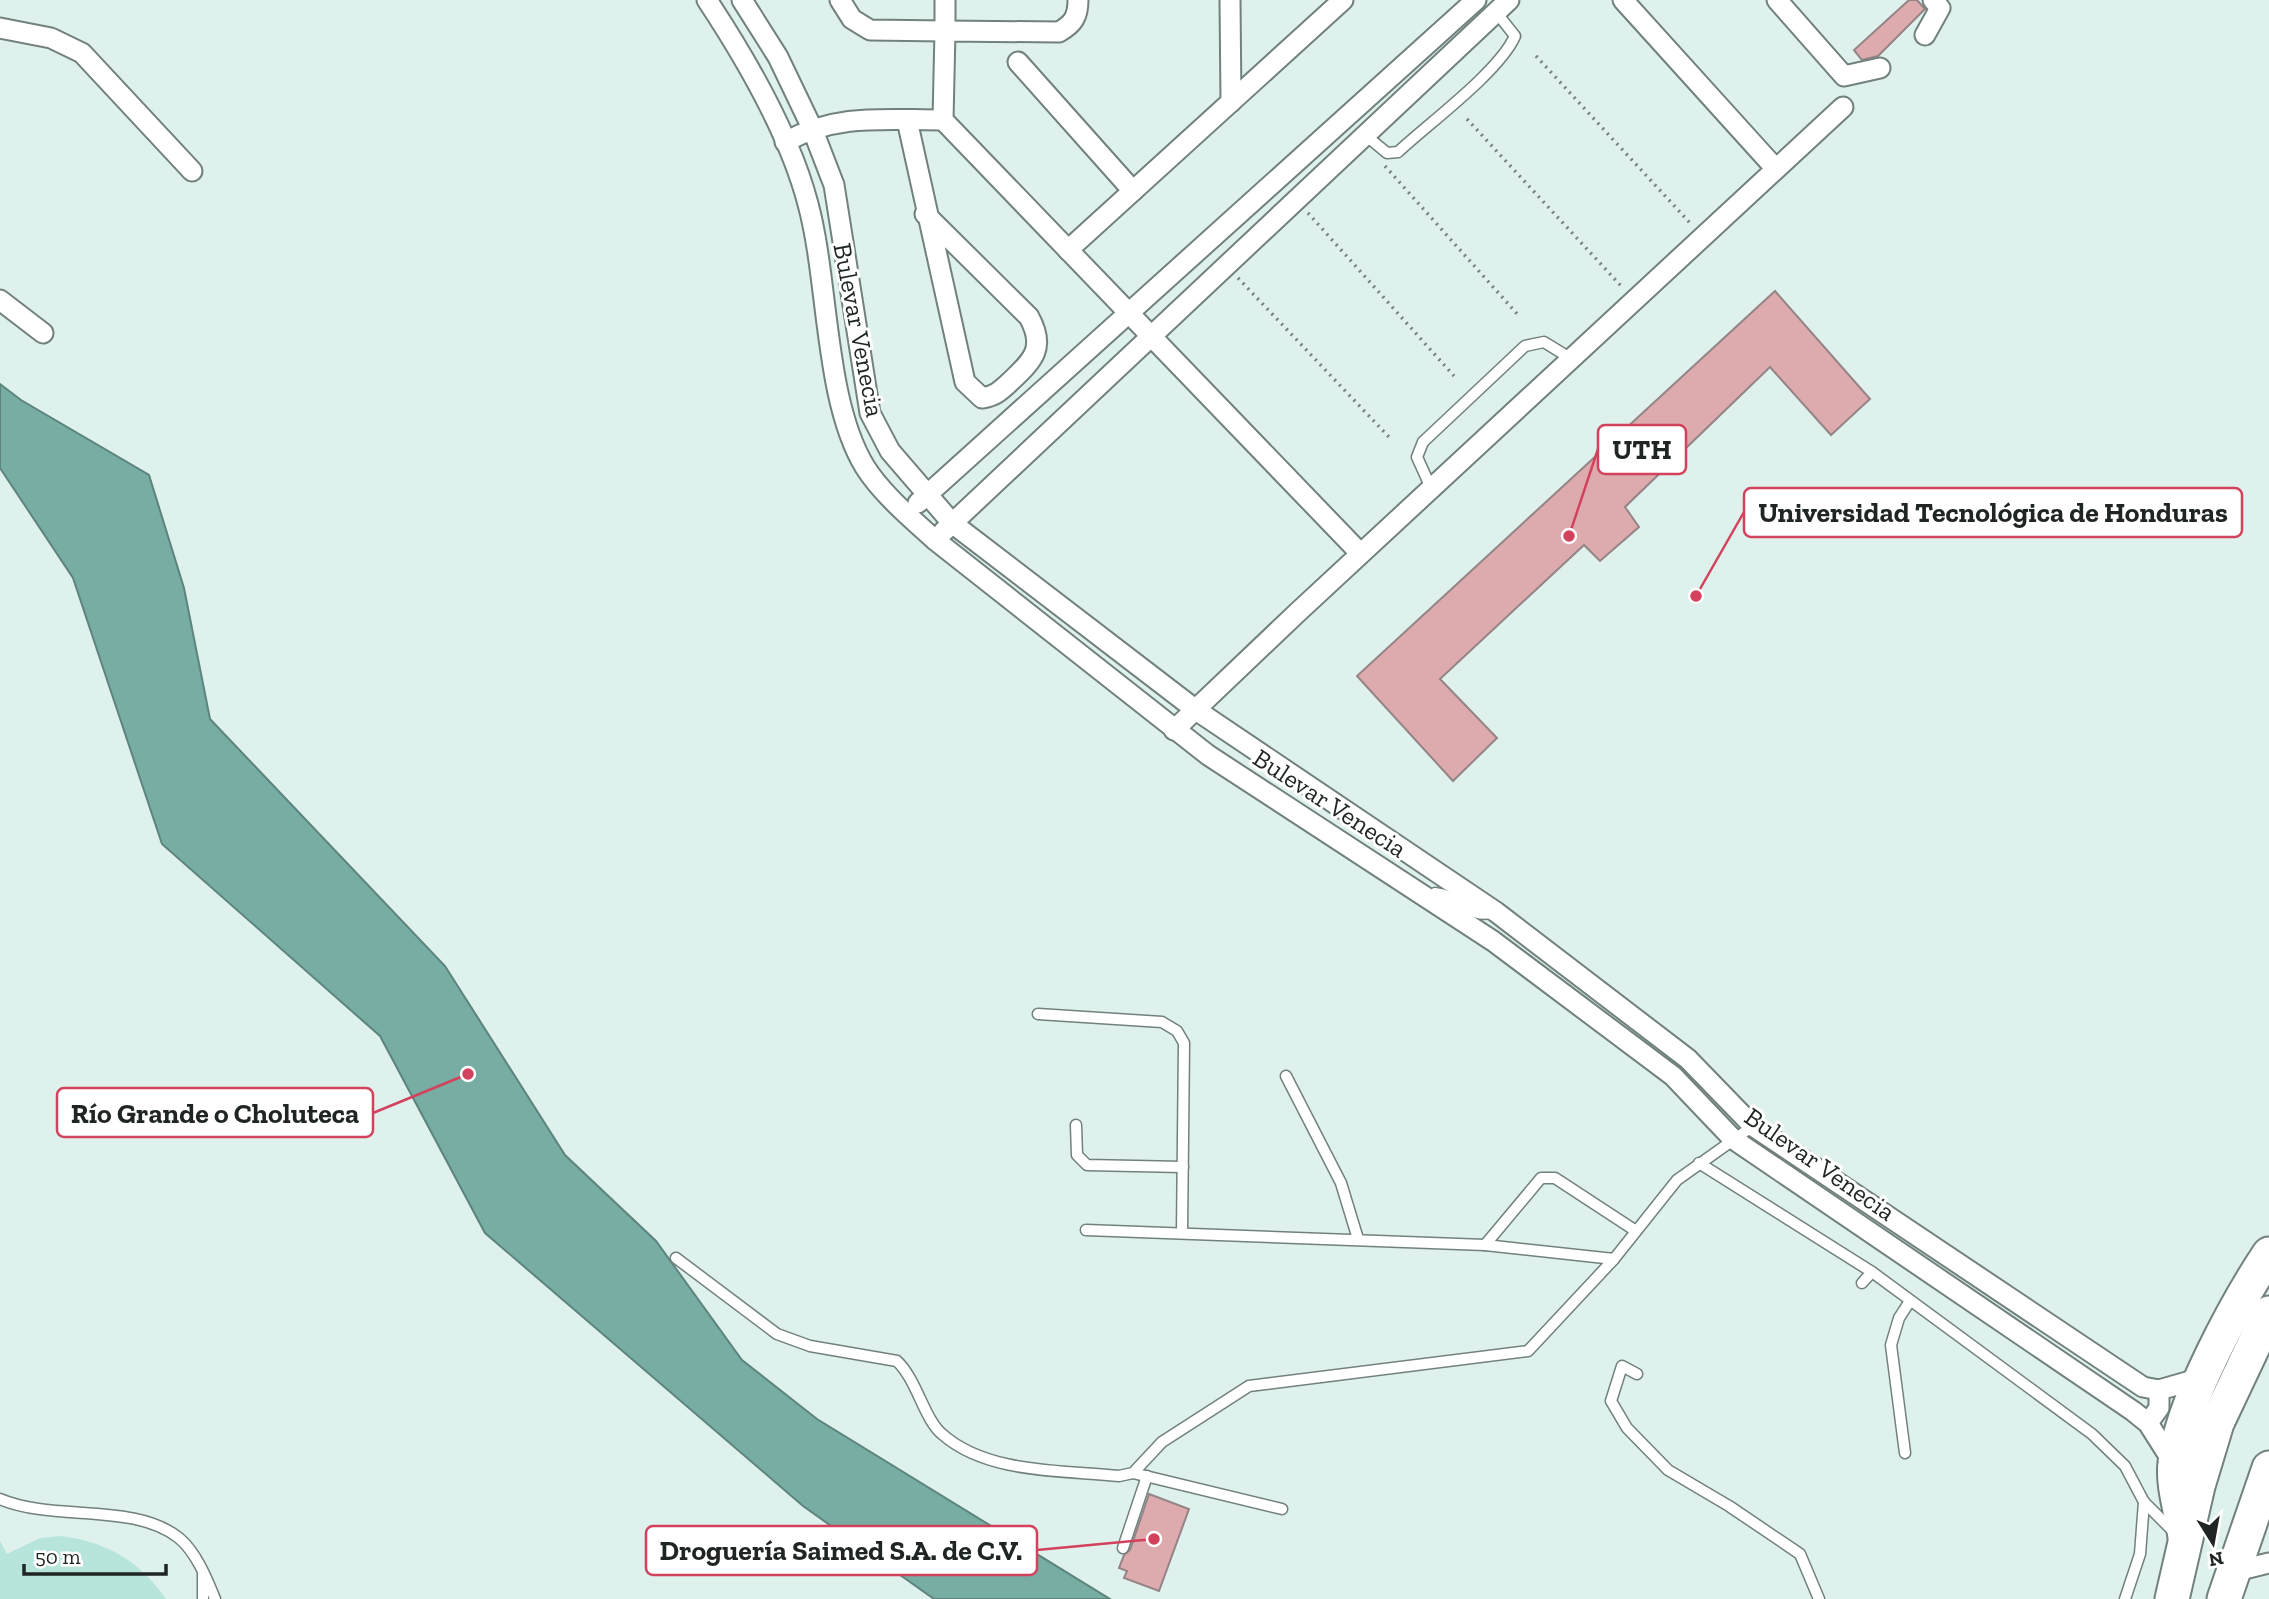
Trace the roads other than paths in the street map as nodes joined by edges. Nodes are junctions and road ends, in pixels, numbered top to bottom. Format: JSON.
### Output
{"nodes":[{"id":1,"x":706,"y":0,"type":"edge"},
{"id":2,"x":742,"y":0,"type":"edge"},
{"id":3,"x":840,"y":0,"type":"edge"},
{"id":4,"x":945,"y":0,"type":"edge"},
{"id":5,"x":1078,"y":0,"type":"edge"},
{"id":6,"x":1230,"y":0,"type":"edge"},
{"id":7,"x":1343,"y":0,"type":"edge"},
{"id":8,"x":1476,"y":0,"type":"edge"},
{"id":9,"x":1623,"y":0,"type":"edge"},
{"id":10,"x":1777,"y":0,"type":"edge"},
{"id":11,"x":1933,"y":0,"type":"edge"},
{"id":12,"x":1502,"y":6,"type":"edge"},
{"id":13,"x":0,"y":28,"type":"edge"},
{"id":14,"x":945,"y":31,"type":"junction"},
{"id":15,"x":1925,"y":35,"type":"dead end"},
{"id":16,"x":1018,"y":62,"type":"dead end"},
{"id":17,"x":1880,"y":68,"type":"dead end"},
{"id":18,"x":1231,"y":102,"type":"junction"},
{"id":19,"x":1843,"y":107,"type":"dead end"},
{"id":20,"x":907,"y":120,"type":"junction"},
{"id":21,"x":943,"y":120,"type":"junction"},
{"id":22,"x":812,"y":128,"type":"junction"},
{"id":23,"x":1362,"y":136,"type":"junction"},
{"id":24,"x":785,"y":142,"type":"junction"},
{"id":25,"x":1775,"y":168,"type":"junction"},
{"id":26,"x":192,"y":172,"type":"dead end"},
{"id":27,"x":1133,"y":191,"type":"junction"},
{"id":28,"x":925,"y":214,"type":"junction"},
{"id":29,"x":1068,"y":250,"type":"junction"},
{"id":30,"x":0,"y":300,"type":"edge"},
{"id":31,"x":1127,"y":312,"type":"junction"},
{"id":32,"x":43,"y":333,"type":"dead end"},
{"id":33,"x":1151,"y":335,"type":"junction"},
{"id":34,"x":1570,"y":359,"type":"junction"},
{"id":35,"x":1431,"y":488,"type":"junction"},
{"id":36,"x":926,"y":496,"type":"junction"},
{"id":37,"x":907,"y":513,"type":"junction"},
{"id":38,"x":951,"y":523,"type":"junction"},
{"id":39,"x":935,"y":540,"type":"junction"},
{"id":40,"x":1360,"y":553,"type":"junction"},
{"id":41,"x":1196,"y":710,"type":"junction"},
{"id":42,"x":1174,"y":730,"type":"junction"},
{"id":43,"x":1429,"y":898,"type":"junction"},
{"id":44,"x":1496,"y":912,"type":"junction"},
{"id":45,"x":1038,"y":1014,"type":"dead end"},
{"id":46,"x":1286,"y":1076,"type":"dead end"},
{"id":47,"x":1076,"y":1125,"type":"dead end"},
{"id":48,"x":1752,"y":1126,"type":"junction"},
{"id":49,"x":1732,"y":1139,"type":"junction"},
{"id":50,"x":1699,"y":1163,"type":"junction"},
{"id":51,"x":1183,"y":1167,"type":"junction"},
{"id":52,"x":1086,"y":1230,"type":"dead end"},
{"id":53,"x":1636,"y":1231,"type":"junction"},
{"id":54,"x":1182,"y":1232,"type":"junction"},
{"id":55,"x":1358,"y":1239,"type":"junction"},
{"id":56,"x":1485,"y":1245,"type":"junction"},
{"id":57,"x":2269,"y":1254,"type":"edge"},
{"id":58,"x":676,"y":1258,"type":"dead end"},
{"id":59,"x":1614,"y":1259,"type":"junction"},
{"id":60,"x":1872,"y":1272,"type":"junction"},
{"id":61,"x":1862,"y":1283,"type":"dead end"},
{"id":62,"x":1910,"y":1301,"type":"junction"},
{"id":63,"x":2269,"y":1313,"type":"edge"},
{"id":64,"x":1637,"y":1374,"type":"dead end"},
{"id":65,"x":2202,"y":1378,"type":"junction"},
{"id":66,"x":2159,"y":1390,"type":"junction"},
{"id":67,"x":2148,"y":1423,"type":"junction"},
{"id":68,"x":1905,"y":1453,"type":"dead end"},
{"id":69,"x":2174,"y":1465,"type":"junction"},
{"id":70,"x":2269,"y":1468,"type":"edge"},
{"id":71,"x":1133,"y":1473,"type":"junction"},
{"id":72,"x":1147,"y":1476,"type":"junction"},
{"id":73,"x":0,"y":1499,"type":"edge"},
{"id":74,"x":2144,"y":1502,"type":"junction"},
{"id":75,"x":1282,"y":1509,"type":"dead end"},
{"id":76,"x":2263,"y":1510,"type":"edge"},
{"id":77,"x":2185,"y":1539,"type":"junction"},
{"id":78,"x":1123,"y":1548,"type":"dead end"},
{"id":79,"x":2269,"y":1563,"type":"edge"},
{"id":80,"x":203,"y":1571,"type":"junction"},
{"id":81,"x":2228,"y":1585,"type":"edge"},
{"id":82,"x":203,"y":1599,"type":"edge"},
{"id":83,"x":215,"y":1599,"type":"edge"},
{"id":84,"x":1819,"y":1599,"type":"edge"},
{"id":85,"x":2125,"y":1599,"type":"edge"},
{"id":86,"x":2172,"y":1599,"type":"edge"}],
"edges":[{"from":1,"to":24,"type":"street","name":"Bulevar Venecia"},
{"from":2,"to":22,"type":"street","name":"Bulevar Venecia"},
{"from":3,"to":14,"type":"street"},
{"from":4,"to":14,"type":"street"},
{"from":5,"to":14,"type":"street"},
{"from":6,"to":18,"type":"street"},
{"from":7,"to":18,"type":"street"},
{"from":8,"to":31,"type":"street"},
{"from":9,"to":25,"type":"street"},
{"from":10,"to":17,"type":"street"},
{"from":11,"to":15,"type":"street"},
{"from":12,"to":23,"type":"street"},
{"from":12,"to":23,"type":"lane"},
{"from":13,"to":26,"type":"street"},
{"from":14,"to":21,"type":"street"},
{"from":16,"to":27,"type":"street"},
{"from":18,"to":27,"type":"street"},
{"from":19,"to":25,"type":"street"},
{"from":20,"to":21,"type":"street"},
{"from":20,"to":22,"type":"street"},
{"from":20,"to":28,"type":"street"},
{"from":21,"to":29,"type":"street"},
{"from":22,"to":24,"type":"street"},
{"from":22,"to":36,"type":"street","name":"Bulevar Venecia"},
{"from":23,"to":33,"type":"street"},
{"from":24,"to":37,"type":"street","name":"Bulevar Venecia"},
{"from":25,"to":34,"type":"street"},
{"from":27,"to":29,"type":"street"},
{"from":28,"to":28,"type":"street"},
{"from":29,"to":31,"type":"street"},
{"from":30,"to":32,"type":"street"},
{"from":31,"to":33,"type":"street"},
{"from":31,"to":36,"type":"street"},
{"from":33,"to":38,"type":"street"},
{"from":33,"to":40,"type":"street"},
{"from":34,"to":35,"type":"street"},
{"from":34,"to":35,"type":"lane"},
{"from":35,"to":40,"type":"street"},
{"from":36,"to":37,"type":"street"},
{"from":36,"to":38,"type":"street","name":"Bulevar Venecia"},
{"from":37,"to":39,"type":"street","name":"Bulevar Venecia"},
{"from":38,"to":39,"type":"street"},
{"from":38,"to":41,"type":"street","name":"Bulevar Venecia"},
{"from":39,"to":42,"type":"street","name":"Bulevar Venecia"},
{"from":40,"to":41,"type":"street"},
{"from":41,"to":42,"type":"street"},
{"from":41,"to":44,"type":"street","name":"Bulevar Venecia"},
{"from":42,"to":43,"type":"street","name":"Bulevar Venecia"},
{"from":43,"to":44,"type":"lane"},
{"from":43,"to":49,"type":"street","name":"Bulevar Venecia"},
{"from":44,"to":48,"type":"street","name":"Bulevar Venecia"},
{"from":45,"to":51,"type":"lane"},
{"from":46,"to":55,"type":"lane"},
{"from":47,"to":51,"type":"lane"},
{"from":48,"to":49,"type":"lane"},
{"from":48,"to":66,"type":"street","name":"Bulevar Venecia"},
{"from":49,"to":50,"type":"lane"},
{"from":49,"to":67,"type":"street","name":"Bulevar Venecia"},
{"from":50,"to":53,"type":"lane"},
{"from":50,"to":60,"type":"lane"},
{"from":51,"to":54,"type":"lane"},
{"from":52,"to":54,"type":"lane"},
{"from":53,"to":56,"type":"lane"},
{"from":53,"to":59,"type":"lane"},
{"from":54,"to":55,"type":"lane"},
{"from":55,"to":56,"type":"lane"},
{"from":56,"to":59,"type":"lane"},
{"from":57,"to":65,"type":"highway"},
{"from":58,"to":71,"type":"lane"},
{"from":59,"to":71,"type":"lane"},
{"from":60,"to":61,"type":"lane"},
{"from":60,"to":62,"type":"lane"},
{"from":62,"to":68,"type":"lane"},
{"from":62,"to":74,"type":"lane"},
{"from":63,"to":77,"type":"highway"},
{"from":64,"to":84,"type":"lane"},
{"from":65,"to":66,"type":"street"},
{"from":65,"to":69,"type":"highway"},
{"from":66,"to":67,"type":"street"},
{"from":67,"to":69,"type":"street","name":"Bulevar Venecia"},
{"from":69,"to":77,"type":"highway"},
{"from":70,"to":76,"type":"highway"},
{"from":71,"to":72,"type":"lane"},
{"from":72,"to":75,"type":"lane"},
{"from":72,"to":78,"type":"lane"},
{"from":73,"to":80,"type":"lane"},
{"from":74,"to":77,"type":"lane"},
{"from":74,"to":85,"type":"lane"},
{"from":76,"to":81,"type":"highway"},
{"from":77,"to":86,"type":"highway"},
{"from":79,"to":81,"type":"street"},
{"from":80,"to":82,"type":"lane"},
{"from":80,"to":83,"type":"lane"}]}
